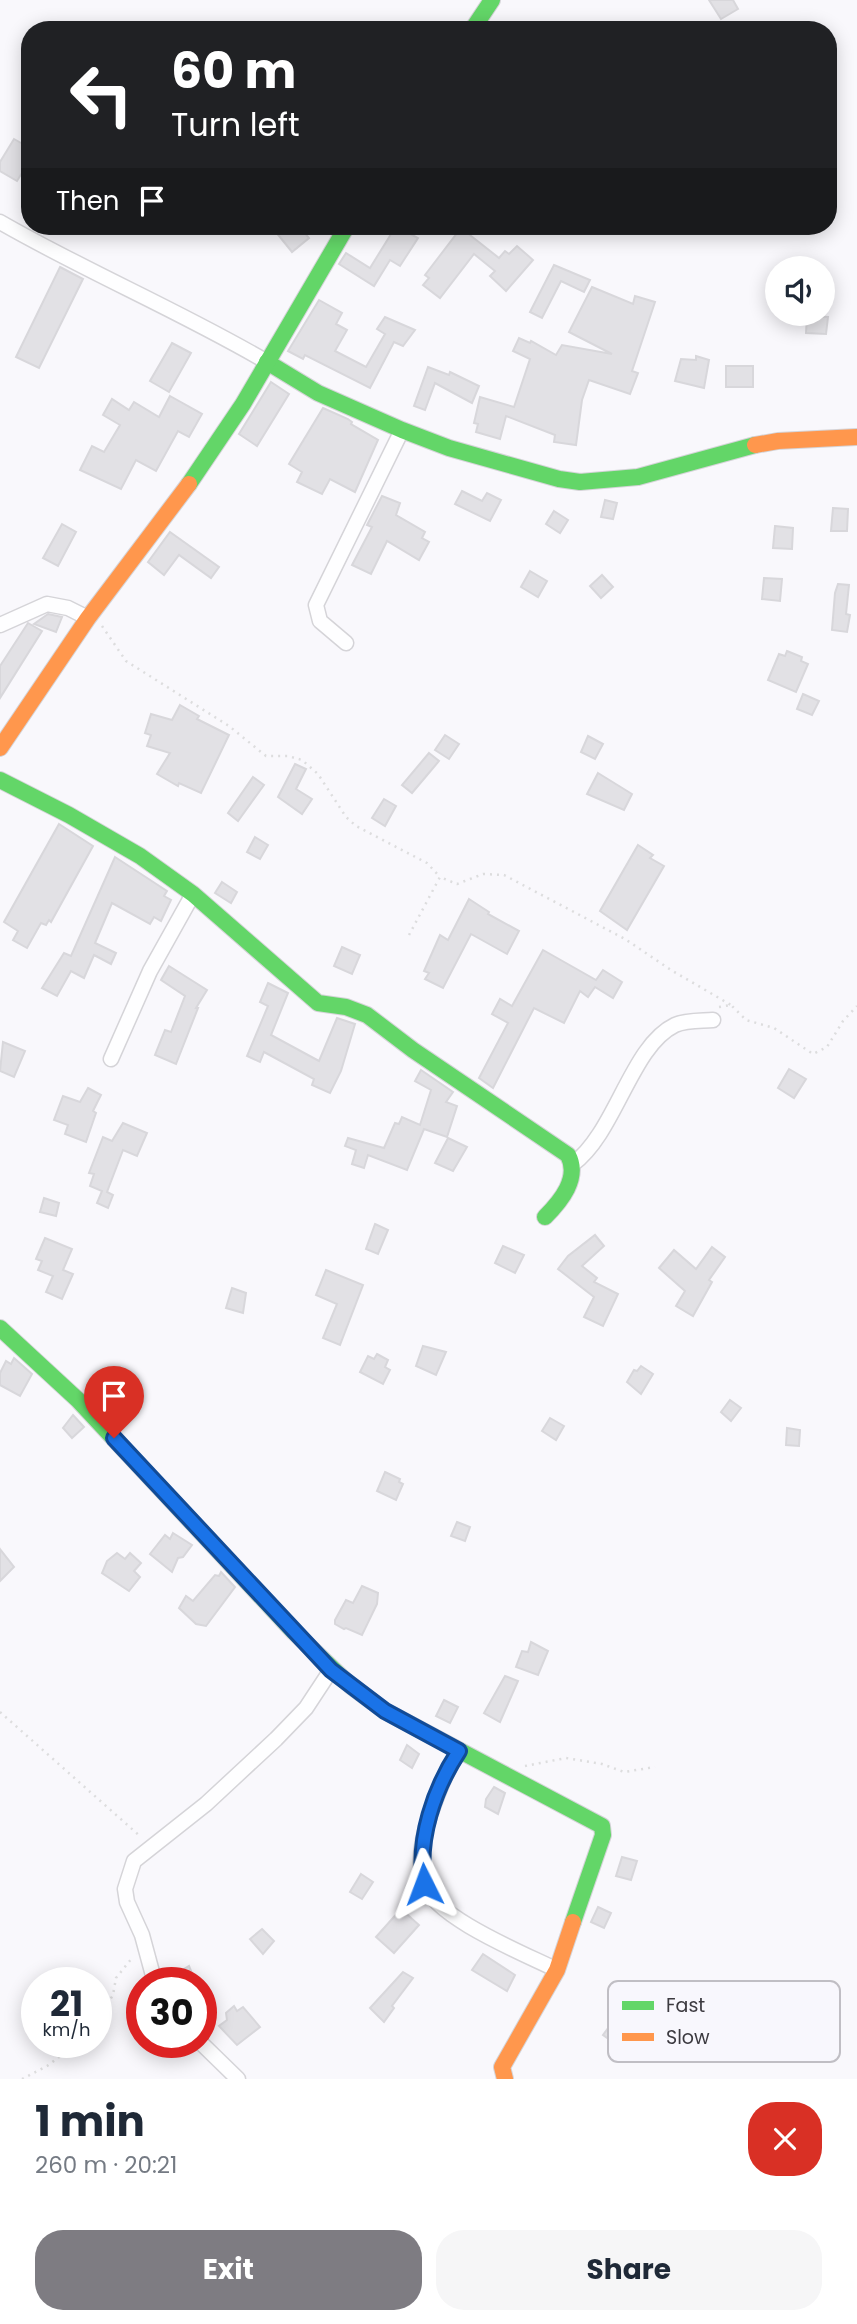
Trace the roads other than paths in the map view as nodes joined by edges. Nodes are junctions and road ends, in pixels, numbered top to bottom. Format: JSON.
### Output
{"nodes":[{"id":1,"x":492,"y":0,"type":"edge"},
{"id":2,"x":478,"y":21,"type":"edge"},
{"id":3,"x":0,"y":222,"type":"edge"},
{"id":4,"x":21,"y":234,"type":"edge"},
{"id":5,"x":23,"y":235,"type":"edge"},
{"id":6,"x":342,"y":235,"type":"edge"},
{"id":7,"x":267,"y":362,"type":"junction"},
{"id":8,"x":402,"y":430,"type":"junction"},
{"id":9,"x":857,"y":437,"type":"edge"},
{"id":10,"x":88,"y":618,"type":"junction"},
{"id":11,"x":0,"y":625,"type":"edge"},
{"id":12,"x":346,"y":643,"type":"dead end"},
{"id":13,"x":0,"y":748,"type":"edge"},
{"id":14,"x":0,"y":780,"type":"edge"},
{"id":15,"x":193,"y":894,"type":"junction"},
{"id":16,"x":715,"y":1014,"type":"road end"},
{"id":17,"x":111,"y":1059,"type":"dead end"},
{"id":18,"x":573,"y":1164,"type":"junction"},
{"id":19,"x":545,"y":1217,"type":"dead end"},
{"id":20,"x":0,"y":1328,"type":"edge"},
{"id":21,"x":331,"y":1670,"type":"junction"},
{"id":22,"x":459,"y":1751,"type":"junction"},
{"id":23,"x":151,"y":1967,"type":"edge"},
{"id":24,"x":557,"y":1970,"type":"junction"},
{"id":25,"x":216,"y":2058,"type":"edge"},
{"id":26,"x":238,"y":2079,"type":"edge"},
{"id":27,"x":505,"y":2079,"type":"edge"}],
"edges":[{"from":1,"to":2,"type":"street"},
{"from":3,"to":4,"type":"street"},
{"from":5,"to":7,"type":"street"},
{"from":6,"to":7,"type":"street"},
{"from":7,"to":8,"type":"street"},
{"from":7,"to":10,"type":"street"},
{"from":8,"to":9,"type":"street"},
{"from":8,"to":12,"type":"street"},
{"from":10,"to":11,"type":"street"},
{"from":10,"to":13,"type":"street"},
{"from":14,"to":15,"type":"street"},
{"from":15,"to":17,"type":"street"},
{"from":15,"to":18,"type":"street"},
{"from":16,"to":18,"type":"street"},
{"from":18,"to":19,"type":"street"},
{"from":20,"to":21,"type":"street"},
{"from":21,"to":22,"type":"street"},
{"from":21,"to":23,"type":"street"},
{"from":22,"to":24,"type":"street"},
{"from":22,"to":24,"type":"street"},
{"from":24,"to":27,"type":"street"},
{"from":25,"to":26,"type":"street"}]}
